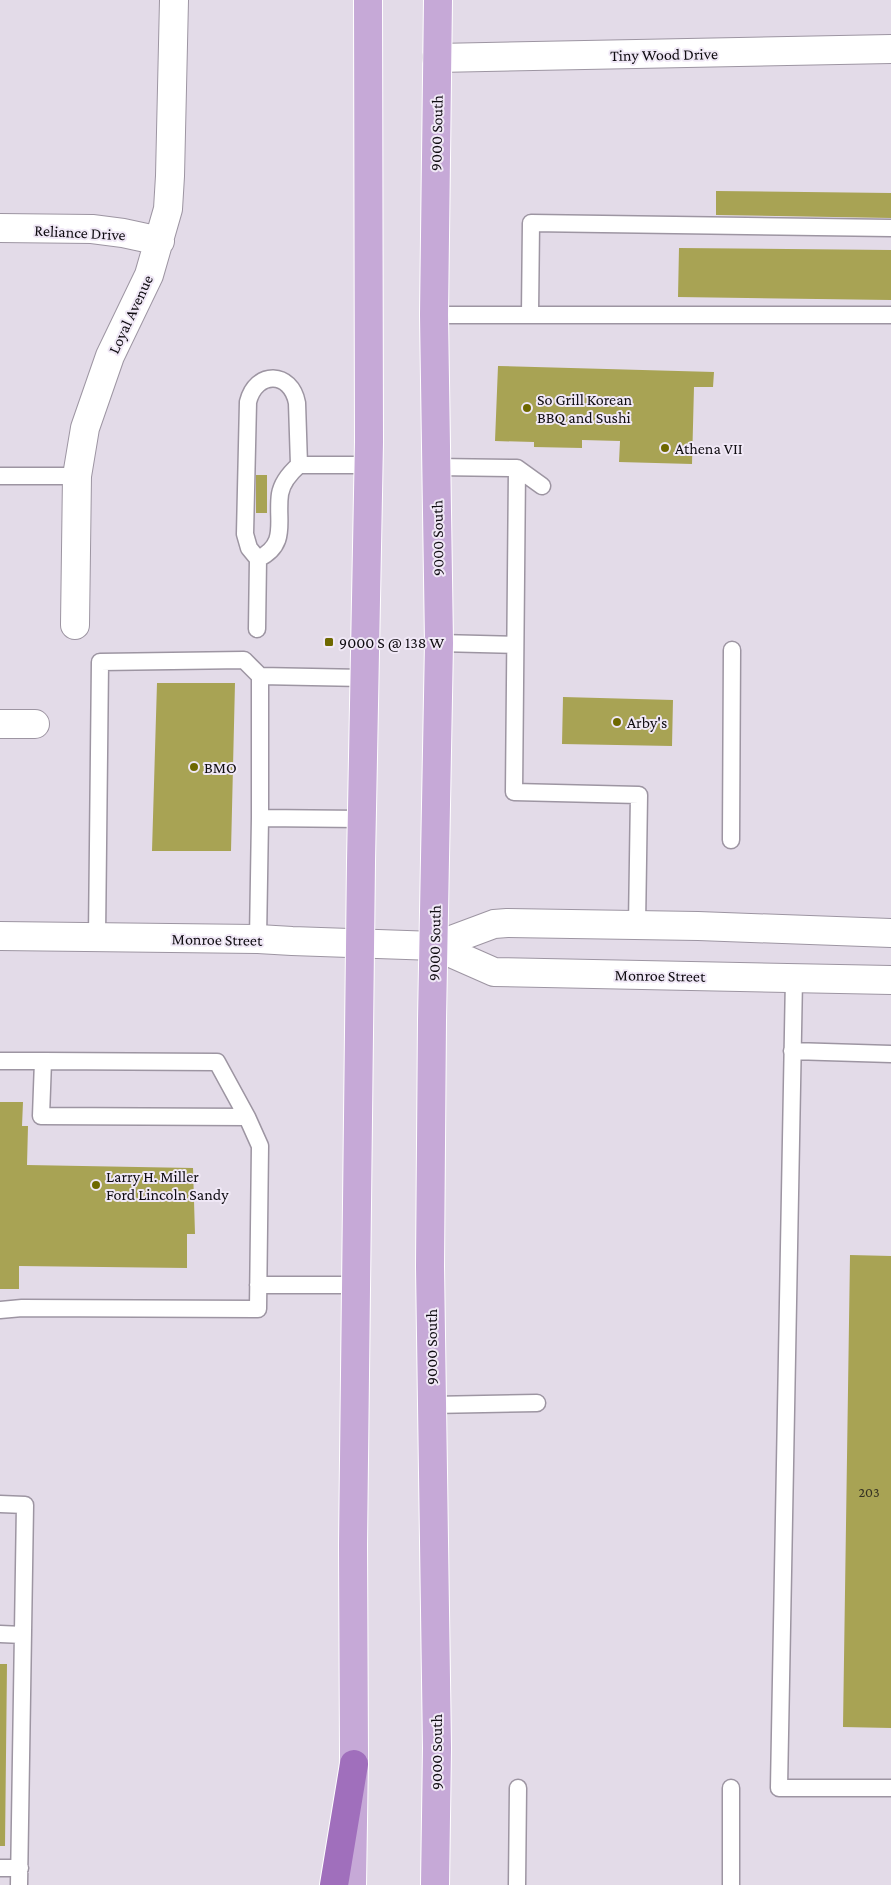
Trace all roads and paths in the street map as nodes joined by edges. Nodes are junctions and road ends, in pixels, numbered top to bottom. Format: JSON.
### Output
{"nodes":[{"id":1,"x":174,"y":0,"type":"edge"},
{"id":2,"x":368,"y":0,"type":"edge"},
{"id":3,"x":438,"y":0,"type":"edge"},
{"id":4,"x":891,"y":49,"type":"edge"},
{"id":5,"x":437,"y":58,"type":"junction"},
{"id":6,"x":0,"y":228,"type":"edge"},
{"id":7,"x":891,"y":228,"type":"edge"},
{"id":8,"x":160,"y":241,"type":"junction"},
{"id":9,"x":530,"y":314,"type":"junction"},
{"id":10,"x":434,"y":315,"type":"junction"},
{"id":11,"x":891,"y":315,"type":"edge"},
{"id":12,"x":368,"y":464,"type":"junction"},
{"id":13,"x":299,"y":465,"type":"junction"},
{"id":14,"x":436,"y":467,"type":"junction"},
{"id":15,"x":517,"y":468,"type":"junction"},
{"id":16,"x":0,"y":476,"type":"edge"},
{"id":17,"x":77,"y":476,"type":"junction"},
{"id":18,"x":542,"y":486,"type":"dead end"},
{"id":19,"x":258,"y":559,"type":"junction"},
{"id":20,"x":75,"y":625,"type":"dead end"},
{"id":21,"x":257,"y":629,"type":"dead end"},
{"id":22,"x":440,"y":643,"type":"junction"},
{"id":23,"x":515,"y":645,"type":"junction"},
{"id":24,"x":732,"y":650,"type":"dead end"},
{"id":25,"x":260,"y":676,"type":"junction"},
{"id":26,"x":364,"y":678,"type":"junction"},
{"id":27,"x":0,"y":724,"type":"edge"},
{"id":28,"x":35,"y":724,"type":"dead end"},
{"id":29,"x":260,"y":818,"type":"junction"},
{"id":30,"x":362,"y":820,"type":"junction"},
{"id":31,"x":731,"y":840,"type":"dead end"},
{"id":32,"x":637,"y":925,"type":"junction"},
{"id":33,"x":891,"y":933,"type":"edge"},
{"id":34,"x":0,"y":936,"type":"edge"},
{"id":35,"x":97,"y":937,"type":"junction"},
{"id":36,"x":258,"y":939,"type":"junction"},
{"id":37,"x":360,"y":944,"type":"junction"},
{"id":38,"x":435,"y":946,"type":"junction"},
{"id":39,"x":794,"y":978,"type":"junction"},
{"id":40,"x":891,"y":980,"type":"edge"},
{"id":41,"x":792,"y":1051,"type":"junction"},
{"id":42,"x":891,"y":1054,"type":"edge"},
{"id":43,"x":0,"y":1061,"type":"edge"},
{"id":44,"x":43,"y":1061,"type":"junction"},
{"id":45,"x":247,"y":1117,"type":"junction"},
{"id":46,"x":258,"y":1285,"type":"junction"},
{"id":47,"x":357,"y":1285,"type":"junction"},
{"id":48,"x":0,"y":1310,"type":"edge"},
{"id":49,"x":537,"y":1403,"type":"dead end"},
{"id":50,"x":431,"y":1405,"type":"junction"},
{"id":51,"x":0,"y":1504,"type":"edge"},
{"id":52,"x":0,"y":1634,"type":"edge"},
{"id":53,"x":23,"y":1635,"type":"junction"},
{"id":54,"x":354,"y":1764,"type":"junction"},
{"id":55,"x":518,"y":1788,"type":"dead end"},
{"id":56,"x":731,"y":1788,"type":"dead end"},
{"id":57,"x":891,"y":1788,"type":"edge"},
{"id":58,"x":0,"y":1868,"type":"edge"},
{"id":59,"x":20,"y":1868,"type":"junction"},
{"id":60,"x":19,"y":1885,"type":"edge"},
{"id":61,"x":334,"y":1885,"type":"edge"},
{"id":62,"x":352,"y":1885,"type":"edge"},
{"id":63,"x":434,"y":1885,"type":"edge"},
{"id":64,"x":517,"y":1885,"type":"edge"},
{"id":65,"x":731,"y":1885,"type":"edge"}],
"edges":[{"from":1,"to":8,"type":"street","name":"Loyal Avenue"},
{"from":2,"to":12,"type":"main road"},
{"from":3,"to":5,"type":"main road","name":"9000 South"},
{"from":4,"to":5,"type":"street","name":"Tiny Wood Drive"},
{"from":5,"to":10,"type":"main road","name":"9000 South"},
{"from":6,"to":8,"type":"street","name":"Reliance Drive"},
{"from":7,"to":9,"type":"lane"},
{"from":8,"to":17,"type":"street","name":"Loyal Avenue"},
{"from":9,"to":10,"type":"lane"},
{"from":9,"to":11,"type":"lane"},
{"from":10,"to":14,"type":"main road","name":"9000 South"},
{"from":12,"to":13,"type":"lane"},
{"from":12,"to":26,"type":"main road"},
{"from":13,"to":19,"type":"lane"},
{"from":13,"to":19,"type":"lane"},
{"from":14,"to":15,"type":"lane"},
{"from":14,"to":22,"type":"main road","name":"9000 South"},
{"from":15,"to":18,"type":"lane"},
{"from":15,"to":23,"type":"lane"},
{"from":16,"to":17,"type":"lane"},
{"from":17,"to":20,"type":"street","name":"Loyal Avenue"},
{"from":19,"to":21,"type":"lane"},
{"from":22,"to":23,"type":"lane"},
{"from":22,"to":38,"type":"main road","name":"9000 South"},
{"from":23,"to":32,"type":"lane"},
{"from":24,"to":31,"type":"lane"},
{"from":25,"to":26,"type":"lane"},
{"from":25,"to":29,"type":"lane"},
{"from":25,"to":35,"type":"lane"},
{"from":26,"to":30,"type":"main road"},
{"from":27,"to":28,"type":"street"},
{"from":29,"to":30,"type":"lane"},
{"from":29,"to":36,"type":"lane"},
{"from":30,"to":37,"type":"main road"},
{"from":32,"to":33,"type":"street","name":"Monroe Street"},
{"from":32,"to":38,"type":"street","name":"Monroe Street"},
{"from":34,"to":35,"type":"street","name":"Monroe Street"},
{"from":35,"to":36,"type":"street","name":"Monroe Street"},
{"from":36,"to":37,"type":"street","name":"Monroe Street"},
{"from":37,"to":38,"type":"street","name":"Monroe Street"},
{"from":37,"to":47,"type":"main road"},
{"from":38,"to":39,"type":"street","name":"Monroe Street"},
{"from":38,"to":50,"type":"main road","name":"9000 South"},
{"from":39,"to":40,"type":"street","name":"Monroe Street"},
{"from":39,"to":41,"type":"lane"},
{"from":41,"to":42,"type":"lane"},
{"from":41,"to":57,"type":"lane"},
{"from":43,"to":44,"type":"lane"},
{"from":44,"to":45,"type":"lane"},
{"from":44,"to":45,"type":"lane"},
{"from":45,"to":46,"type":"lane"},
{"from":46,"to":47,"type":"lane"},
{"from":46,"to":48,"type":"lane"},
{"from":47,"to":54,"type":"main road"},
{"from":49,"to":50,"type":"lane"},
{"from":50,"to":63,"type":"main road","name":"9000 South"},
{"from":51,"to":53,"type":"lane"},
{"from":52,"to":53,"type":"lane"},
{"from":53,"to":59,"type":"lane"},
{"from":54,"to":61,"type":"highway"},
{"from":54,"to":62,"type":"main road"},
{"from":55,"to":64,"type":"lane"},
{"from":56,"to":65,"type":"lane"},
{"from":58,"to":59,"type":"lane"},
{"from":59,"to":60,"type":"lane"}]}
